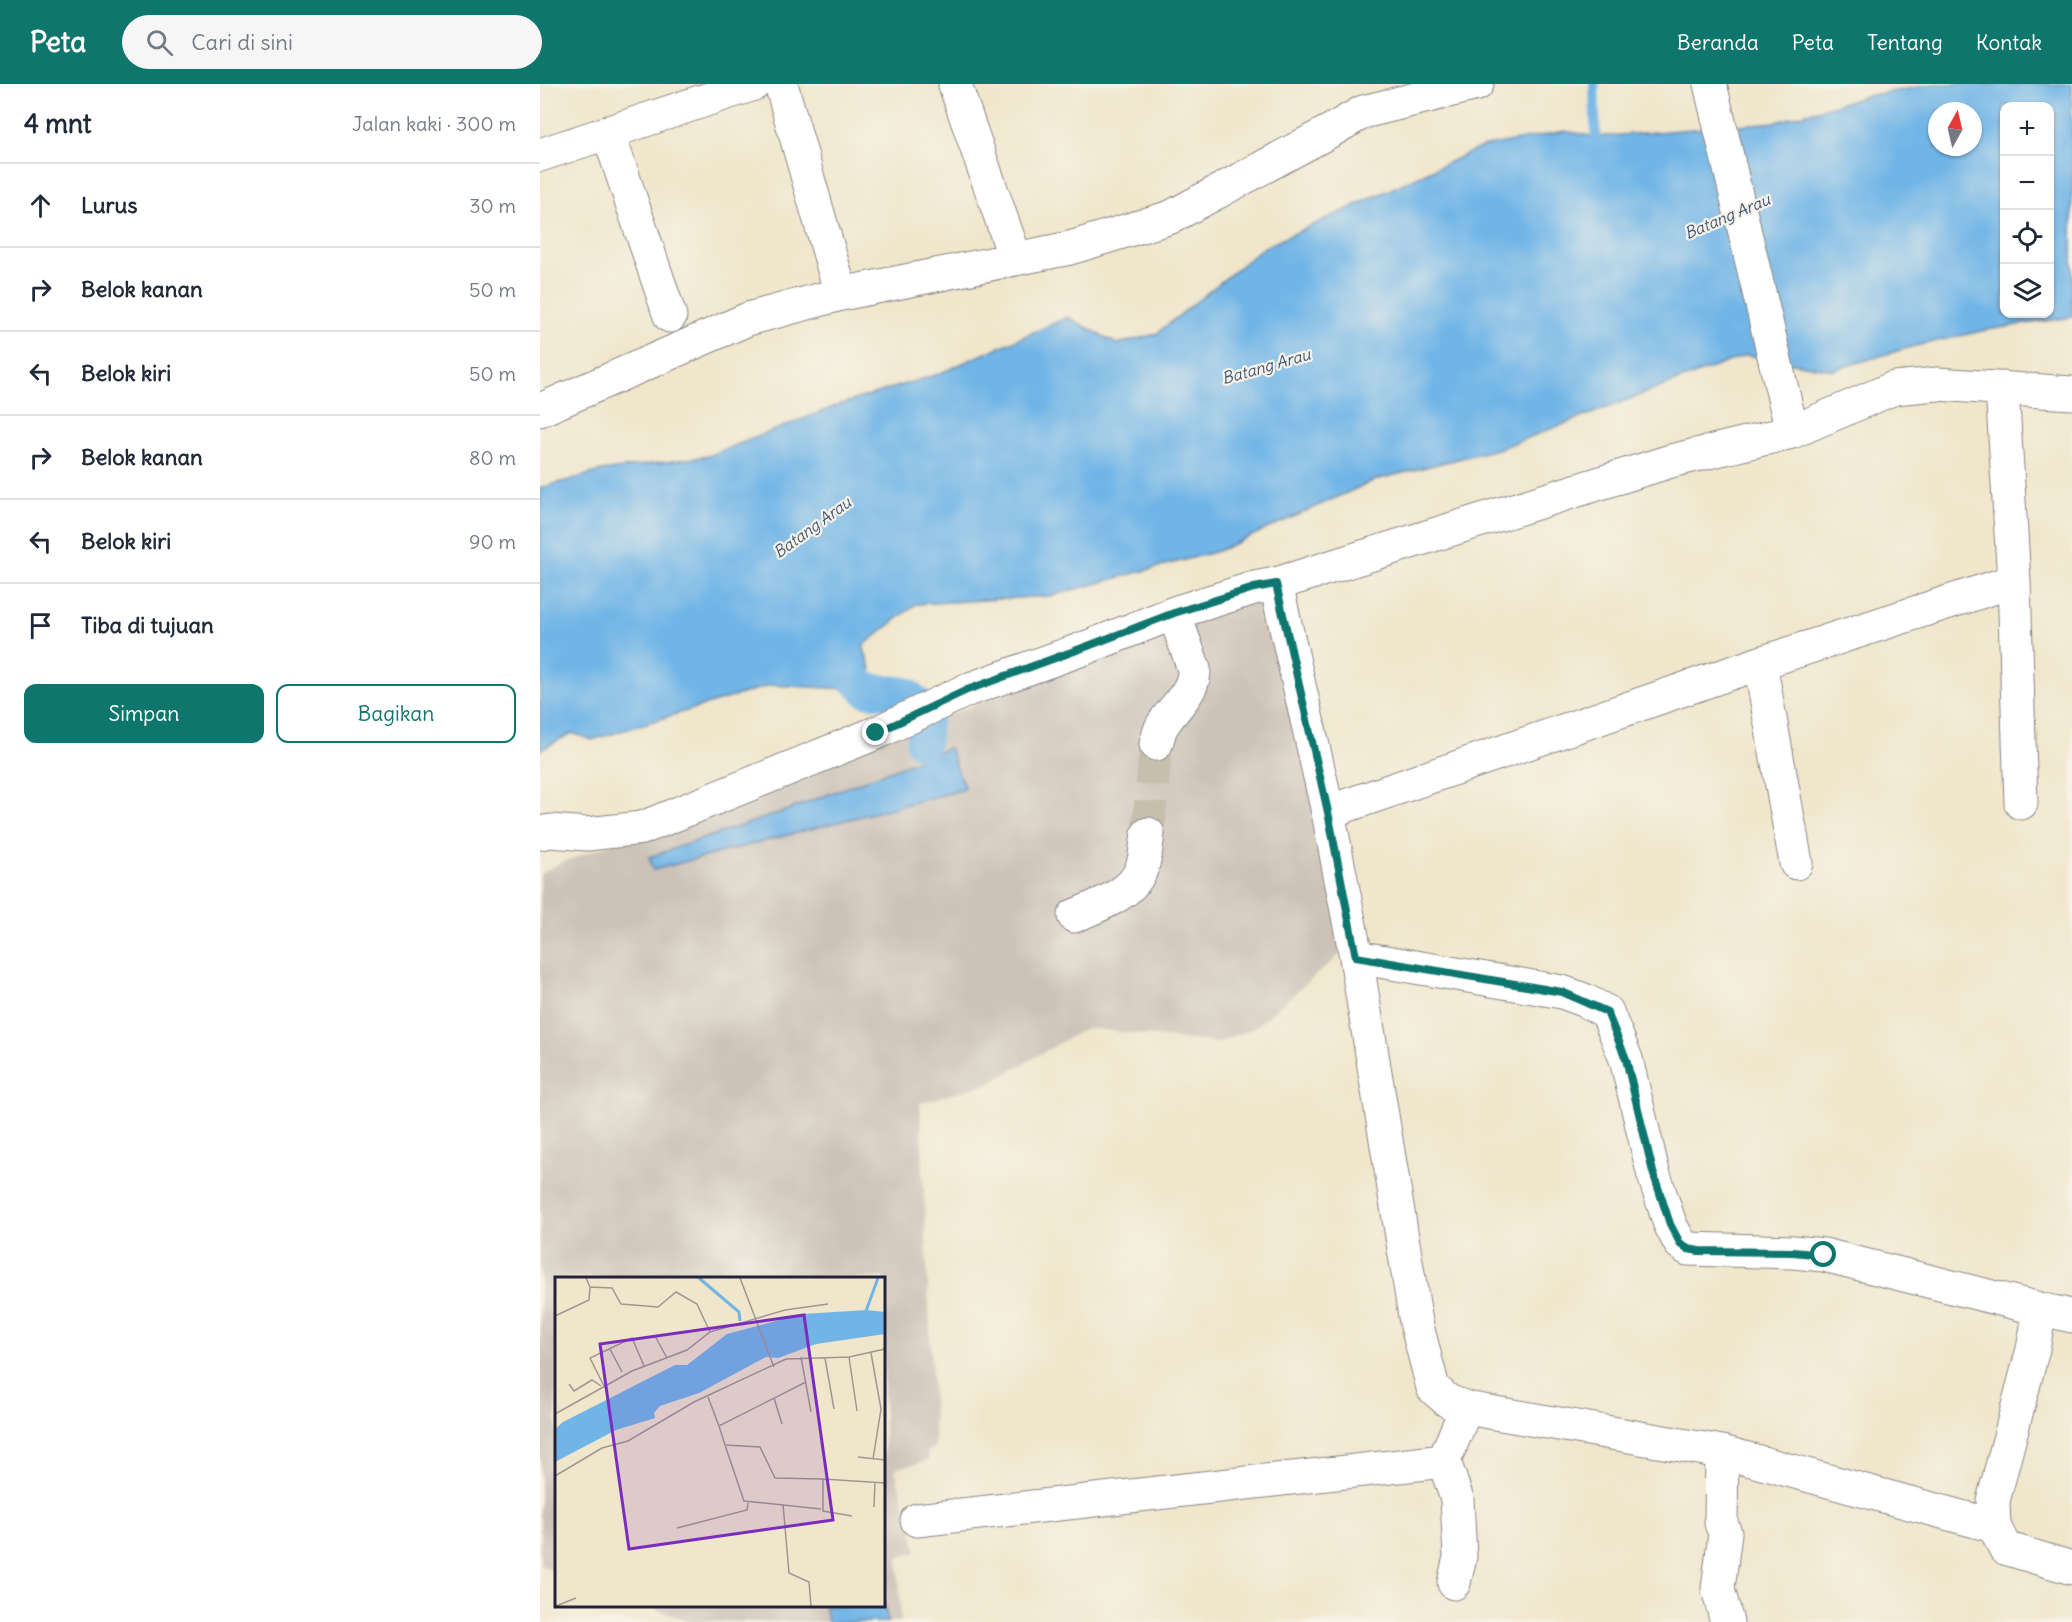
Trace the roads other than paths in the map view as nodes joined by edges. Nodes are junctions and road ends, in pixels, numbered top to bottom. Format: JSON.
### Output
{"nodes":[{"id":1,"x":754,"y":84,"type":"edge"},
{"id":2,"x":781,"y":84,"type":"edge"},
{"id":3,"x":1477,"y":84,"type":"edge"},
{"id":4,"x":1710,"y":84,"type":"edge"},
{"id":5,"x":955,"y":85,"type":"edge"},
{"id":6,"x":1360,"y":98,"type":"edge"},
{"id":7,"x":608,"y":132,"type":"junction"},
{"id":8,"x":540,"y":155,"type":"edge"},
{"id":9,"x":1015,"y":258,"type":"junction"},
{"id":10,"x":841,"y":294,"type":"junction"},
{"id":11,"x":670,"y":316,"type":"dead end"},
{"id":12,"x":2002,"y":388,"type":"junction"},
{"id":13,"x":2072,"y":393,"type":"edge"},
{"id":14,"x":540,"y":410,"type":"edge"},
{"id":15,"x":1789,"y":420,"type":"junction"},
{"id":16,"x":2014,"y":581,"type":"junction"},
{"id":17,"x":1276,"y":584,"type":"junction"},
{"id":18,"x":1174,"y":613,"type":"junction"},
{"id":19,"x":1760,"y":663,"type":"junction"},
{"id":20,"x":1156,"y":744,"type":"tunnel mouth"},
{"id":21,"x":2021,"y":803,"type":"dead end"},
{"id":22,"x":1328,"y":812,"type":"junction"},
{"id":23,"x":540,"y":833,"type":"edge"},
{"id":24,"x":1148,"y":834,"type":"tunnel mouth"},
{"id":25,"x":1796,"y":862,"type":"dead end"},
{"id":26,"x":1074,"y":916,"type":"dead end"},
{"id":27,"x":1356,"y":957,"type":"junction"},
{"id":28,"x":2040,"y":1309,"type":"junction"},
{"id":29,"x":2072,"y":1317,"type":"edge"},
{"id":30,"x":1466,"y":1407,"type":"junction"},
{"id":31,"x":1722,"y":1452,"type":"junction"},
{"id":32,"x":1444,"y":1461,"type":"junction"},
{"id":33,"x":917,"y":1520,"type":"dead end"},
{"id":34,"x":1994,"y":1526,"type":"junction"},
{"id":35,"x":2072,"y":1568,"type":"edge"},
{"id":36,"x":1454,"y":1582,"type":"dead end"},
{"id":37,"x":1727,"y":1622,"type":"edge"}],
"edges":[{"from":1,"to":7,"type":"street"},
{"from":2,"to":10,"type":"street"},
{"from":3,"to":6,"type":"street"},
{"from":4,"to":15,"type":"street"},
{"from":5,"to":9,"type":"street"},
{"from":6,"to":9,"type":"street"},
{"from":7,"to":8,"type":"street"},
{"from":7,"to":11,"type":"street"},
{"from":9,"to":10,"type":"street"},
{"from":10,"to":14,"type":"street"},
{"from":12,"to":13,"type":"street"},
{"from":12,"to":15,"type":"street"},
{"from":12,"to":16,"type":"street"},
{"from":15,"to":17,"type":"street"},
{"from":16,"to":19,"type":"street"},
{"from":16,"to":21,"type":"street"},
{"from":17,"to":18,"type":"street"},
{"from":17,"to":22,"type":"street"},
{"from":18,"to":20,"type":"street"},
{"from":18,"to":23,"type":"street"},
{"from":19,"to":22,"type":"street"},
{"from":19,"to":25,"type":"street"},
{"from":22,"to":27,"type":"street"},
{"from":24,"to":26,"type":"street"},
{"from":27,"to":28,"type":"street"},
{"from":27,"to":30,"type":"street"},
{"from":28,"to":29,"type":"street"},
{"from":28,"to":34,"type":"street"},
{"from":30,"to":31,"type":"street"},
{"from":30,"to":32,"type":"street"},
{"from":31,"to":34,"type":"street"},
{"from":31,"to":37,"type":"street"},
{"from":32,"to":33,"type":"street"},
{"from":32,"to":36,"type":"street"},
{"from":34,"to":35,"type":"street"}]}
